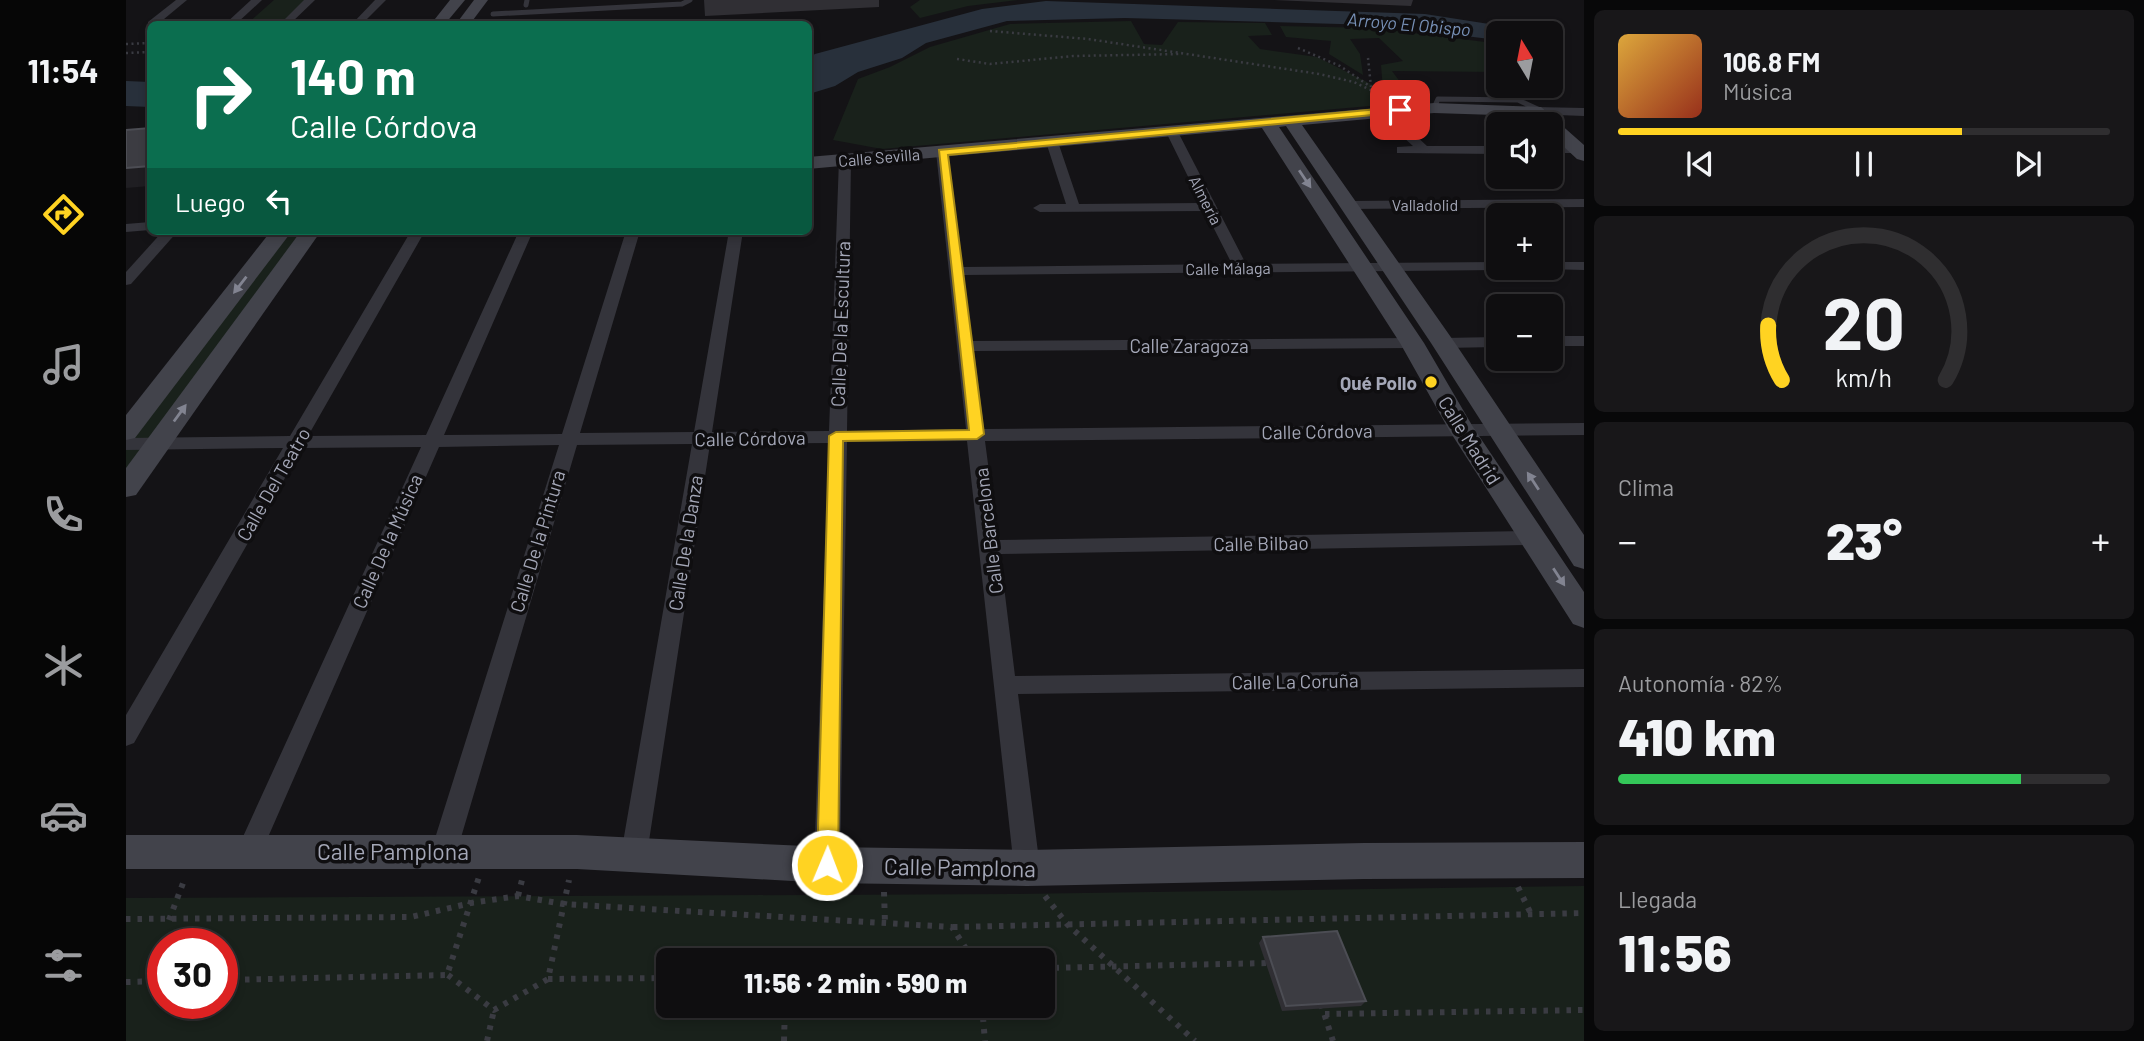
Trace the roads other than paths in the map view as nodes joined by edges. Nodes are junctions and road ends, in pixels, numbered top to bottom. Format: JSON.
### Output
{"nodes":[{"id":1,"x":182,"y":0,"type":"edge"},
{"id":2,"x":257,"y":0,"type":"edge"},
{"id":3,"x":310,"y":0,"type":"edge"},
{"id":4,"x":381,"y":0,"type":"edge"},
{"id":5,"x":458,"y":0,"type":"edge"},
{"id":6,"x":481,"y":0,"type":"edge"},
{"id":7,"x":599,"y":0,"type":"edge"},
{"id":8,"x":690,"y":0,"type":"edge"},
{"id":9,"x":599,"y":9,"type":"junction"},
{"id":10,"x":493,"y":15,"type":"dead end"},
{"id":11,"x":158,"y":21,"type":"edge"},
{"id":12,"x":232,"y":21,"type":"edge"},
{"id":13,"x":288,"y":21,"type":"edge"},
{"id":14,"x":362,"y":21,"type":"edge"},
{"id":15,"x":440,"y":21,"type":"edge"},
{"id":16,"x":465,"y":21,"type":"edge"},
{"id":17,"x":1392,"y":111,"type":"junction"},
{"id":18,"x":1539,"y":111,"type":"junction"},
{"id":19,"x":1584,"y":113,"type":"edge"},
{"id":20,"x":1278,"y":121,"type":"junction"},
{"id":21,"x":1172,"y":132,"type":"junction"},
{"id":22,"x":1052,"y":142,"type":"junction"},
{"id":23,"x":1578,"y":145,"type":"edge"},
{"id":24,"x":1401,"y":150,"type":"dead end"},
{"id":25,"x":1424,"y":150,"type":"junction"},
{"id":26,"x":1486,"y":150,"type":"edge"},
{"id":27,"x":943,"y":152,"type":"junction"},
{"id":28,"x":845,"y":160,"type":"junction"},
{"id":29,"x":812,"y":163,"type":"edge"},
{"id":30,"x":1584,"y":203,"type":"edge"},
{"id":31,"x":1349,"y":205,"type":"junction"},
{"id":32,"x":1073,"y":206,"type":"junction"},
{"id":33,"x":1045,"y":207,"type":"dead end"},
{"id":34,"x":1208,"y":207,"type":"junction"},
{"id":35,"x":147,"y":226,"type":"edge"},
{"id":36,"x":126,"y":228,"type":"edge"},
{"id":37,"x":166,"y":235,"type":"edge"},
{"id":38,"x":279,"y":235,"type":"edge"},
{"id":39,"x":308,"y":235,"type":"edge"},
{"id":40,"x":416,"y":235,"type":"edge"},
{"id":41,"x":524,"y":235,"type":"edge"},
{"id":42,"x":632,"y":235,"type":"edge"},
{"id":43,"x":735,"y":235,"type":"edge"},
{"id":44,"x":1486,"y":266,"type":"edge"},
{"id":45,"x":1563,"y":266,"type":"edge"},
{"id":46,"x":1584,"y":266,"type":"edge"},
{"id":47,"x":1362,"y":267,"type":"junction"},
{"id":48,"x":1392,"y":267,"type":"junction"},
{"id":49,"x":1241,"y":268,"type":"junction"},
{"id":50,"x":958,"y":271,"type":"junction"},
{"id":51,"x":126,"y":281,"type":"edge"},
{"id":52,"x":1563,"y":341,"type":"edge"},
{"id":53,"x":1584,"y":341,"type":"edge"},
{"id":54,"x":1486,"y":342,"type":"edge"},
{"id":55,"x":1412,"y":343,"type":"junction"},
{"id":56,"x":1443,"y":343,"type":"junction"},
{"id":57,"x":966,"y":346,"type":"junction"},
{"id":58,"x":1584,"y":429,"type":"edge"},
{"id":59,"x":1462,"y":430,"type":"junction"},
{"id":60,"x":1500,"y":430,"type":"junction"},
{"id":61,"x":126,"y":432,"type":"edge"},
{"id":62,"x":977,"y":434,"type":"junction"},
{"id":63,"x":836,"y":436,"type":"junction"},
{"id":64,"x":568,"y":438,"type":"junction"},
{"id":65,"x":702,"y":438,"type":"junction"},
{"id":66,"x":432,"y":439,"type":"junction"},
{"id":67,"x":298,"y":441,"type":"junction"},
{"id":68,"x":159,"y":443,"type":"junction"},
{"id":69,"x":126,"y":444,"type":"edge"},
{"id":70,"x":126,"y":488,"type":"edge"},
{"id":71,"x":1533,"y":538,"type":"junction"},
{"id":72,"x":1580,"y":546,"type":"edge"},
{"id":73,"x":989,"y":547,"type":"junction"},
{"id":74,"x":1584,"y":616,"type":"edge"},
{"id":75,"x":1584,"y":678,"type":"edge"},
{"id":76,"x":1006,"y":685,"type":"junction"},
{"id":77,"x":126,"y":736,"type":"edge"},
{"id":78,"x":126,"y":852,"type":"edge"},
{"id":79,"x":248,"y":852,"type":"junction"},
{"id":80,"x":444,"y":852,"type":"junction"},
{"id":81,"x":634,"y":854,"type":"junction"},
{"id":82,"x":1584,"y":860,"type":"edge"},
{"id":83,"x":827,"y":865,"type":"junction"},
{"id":84,"x":1027,"y":868,"type":"junction"}],
"edges":[{"from":1,"to":11,"type":"street"},
{"from":2,"to":12,"type":"street"},
{"from":3,"to":13,"type":"street"},
{"from":4,"to":14,"type":"street"},
{"from":5,"to":15,"type":"street"},
{"from":6,"to":16,"type":"street"},
{"from":7,"to":9,"type":"lane"},
{"from":8,"to":9,"type":"lane"},
{"from":9,"to":10,"type":"lane"},
{"from":17,"to":18,"type":"street","name":"Calle Sevilla"},
{"from":17,"to":20,"type":"street","name":"Calle Sevilla"},
{"from":17,"to":25,"type":"street"},
{"from":18,"to":19,"type":"street"},
{"from":18,"to":23,"type":"street"},
{"from":20,"to":21,"type":"street","name":"Calle Sevilla"},
{"from":20,"to":31,"type":"street","name":"Calle Madrid"},
{"from":20,"to":47,"type":"street","name":"Calle Madrid","one_way":true},
{"from":21,"to":22,"type":"street","name":"Calle Sevilla"},
{"from":21,"to":34,"type":"street","name":"Almería"},
{"from":22,"to":27,"type":"street","name":"Calle Sevilla"},
{"from":22,"to":32,"type":"street"},
{"from":24,"to":25,"type":"street"},
{"from":25,"to":26,"type":"street"},
{"from":27,"to":28,"type":"street","name":"Calle Sevilla"},
{"from":27,"to":50,"type":"street","name":"Calle Barcelona"},
{"from":28,"to":29,"type":"street","name":"Calle Sevilla"},
{"from":28,"to":63,"type":"street","name":"Calle De la Escultura"},
{"from":30,"to":31,"type":"street","name":"Valladolid"},
{"from":31,"to":48,"type":"street","name":"Calle Madrid"},
{"from":32,"to":33,"type":"street"},
{"from":32,"to":34,"type":"street"},
{"from":34,"to":49,"type":"street","name":"Almería"},
{"from":35,"to":36,"type":"street"},
{"from":37,"to":51,"type":"street"},
{"from":38,"to":61,"type":"street","one_way":true},
{"from":68,"to":39,"type":"street","one_way":true},
{"from":40,"to":67,"type":"street","name":"Calle Del Teatro"},
{"from":41,"to":66,"type":"street","name":"Calle De la Música"},
{"from":42,"to":64,"type":"street","name":"Calle De la Pintura"},
{"from":43,"to":65,"type":"street","name":"Calle De la Danza"},
{"from":44,"to":48,"type":"street","name":"Calle Málaga"},
{"from":45,"to":46,"type":"street"},
{"from":47,"to":48,"type":"street","name":"Calle Málaga"},
{"from":47,"to":49,"type":"street","name":"Calle Málaga"},
{"from":47,"to":55,"type":"street","name":"Calle Madrid"},
{"from":48,"to":56,"type":"street","name":"Calle Madrid"},
{"from":49,"to":50,"type":"street","name":"Calle Málaga"},
{"from":50,"to":57,"type":"street","name":"Calle Barcelona"},
{"from":52,"to":53,"type":"street"},
{"from":54,"to":56,"type":"street"},
{"from":55,"to":57,"type":"street","name":"Calle Zaragoza"},
{"from":55,"to":59,"type":"street","name":"Calle Madrid"},
{"from":56,"to":60,"type":"street","name":"Calle Madrid"},
{"from":57,"to":62,"type":"street","name":"Calle Barcelona"},
{"from":58,"to":60,"type":"street","name":"Calle Córdova"},
{"from":59,"to":60,"type":"street","name":"Calle Córdova"},
{"from":59,"to":62,"type":"street","name":"Calle Córdova"},
{"from":59,"to":71,"type":"street","name":"Calle Madrid"},
{"from":72,"to":60,"type":"street","name":"Calle Madrid","one_way":true},
{"from":62,"to":63,"type":"street","name":"Calle Córdova"},
{"from":62,"to":73,"type":"street","name":"Calle Barcelona"},
{"from":63,"to":65,"type":"street","name":"Calle Córdova"},
{"from":63,"to":83,"type":"street","name":"Calle De la Escultura"},
{"from":64,"to":65,"type":"street","name":"Calle Córdova"},
{"from":64,"to":66,"type":"street","name":"Calle Córdova"},
{"from":64,"to":80,"type":"street","name":"Calle De la Pintura"},
{"from":65,"to":81,"type":"street","name":"Calle De la Danza"},
{"from":66,"to":67,"type":"street","name":"Calle Córdova"},
{"from":66,"to":79,"type":"street","name":"Calle De la Música"},
{"from":67,"to":68,"type":"street","name":"Calle Córdova"},
{"from":67,"to":77,"type":"street","name":"Calle Del Teatro"},
{"from":68,"to":69,"type":"street","name":"Calle Córdova"},
{"from":68,"to":70,"type":"street"},
{"from":71,"to":73,"type":"street","name":"Calle Bilbao"},
{"from":71,"to":74,"type":"street","name":"Calle Madrid","one_way":true},
{"from":73,"to":76,"type":"street","name":"Calle Barcelona"},
{"from":75,"to":76,"type":"street","name":"Calle La Coruña"},
{"from":76,"to":84,"type":"street","name":"Calle Barcelona"},
{"from":78,"to":79,"type":"street","name":"Calle Pamplona"},
{"from":79,"to":80,"type":"street","name":"Calle Pamplona"},
{"from":80,"to":81,"type":"street","name":"Calle Pamplona"},
{"from":81,"to":83,"type":"street","name":"Calle Pamplona"},
{"from":82,"to":84,"type":"street","name":"Calle Pamplona"},
{"from":83,"to":84,"type":"street","name":"Calle Pamplona"}]}
